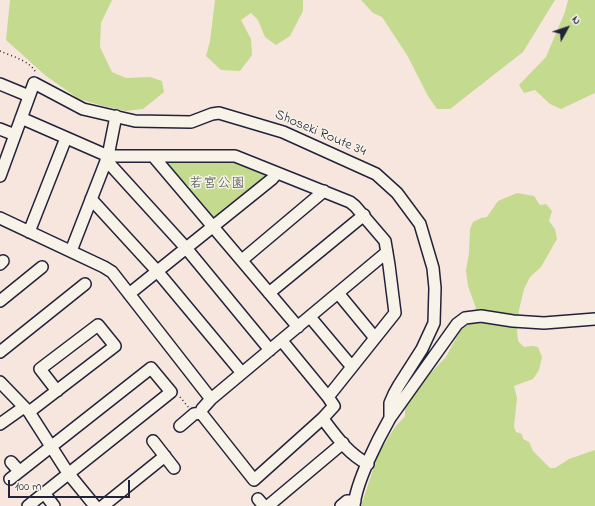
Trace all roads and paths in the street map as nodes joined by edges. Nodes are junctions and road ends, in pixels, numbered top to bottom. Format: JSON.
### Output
{"nodes":[{"id":1,"x":0,"y":51,"type":"edge"},
{"id":2,"x":34,"y":83,"type":"junction"},
{"id":3,"x":0,"y":84,"type":"edge"},
{"id":4,"x":29,"y":96,"type":"junction"},
{"id":5,"x":116,"y":116,"type":"junction"},
{"id":6,"x":20,"y":118,"type":"junction"},
{"id":7,"x":0,"y":129,"type":"edge"},
{"id":8,"x":14,"y":135,"type":"junction"},
{"id":9,"x":66,"y":138,"type":"junction"},
{"id":10,"x":153,"y":156,"type":"junction"},
{"id":11,"x":107,"y":158,"type":"junction"},
{"id":12,"x":1,"y":171,"type":"edge"},
{"id":13,"x":277,"y":173,"type":"junction"},
{"id":14,"x":324,"y":191,"type":"junction"},
{"id":15,"x":91,"y":198,"type":"junction"},
{"id":16,"x":364,"y":215,"type":"junction"},
{"id":17,"x":0,"y":218,"type":"edge"},
{"id":18,"x":213,"y":226,"type":"junction"},
{"id":19,"x":29,"y":232,"type":"junction"},
{"id":20,"x":186,"y":248,"type":"junction"},
{"id":21,"x":71,"y":251,"type":"junction"},
{"id":22,"x":387,"y":252,"type":"junction"},
{"id":23,"x":242,"y":260,"type":"junction"},
{"id":24,"x":42,"y":267,"type":"dead end"},
{"id":25,"x":157,"y":271,"type":"junction"},
{"id":26,"x":85,"y":284,"type":"dead end"},
{"id":27,"x":269,"y":293,"type":"junction"},
{"id":28,"x":338,"y":293,"type":"junction"},
{"id":29,"x":129,"y":294,"type":"junction"},
{"id":30,"x":0,"y":301,"type":"edge"},
{"id":31,"x":310,"y":317,"type":"junction"},
{"id":32,"x":595,"y":319,"type":"edge"},
{"id":33,"x":298,"y":327,"type":"junction"},
{"id":34,"x":375,"y":338,"type":"junction"},
{"id":35,"x":282,"y":340,"type":"junction"},
{"id":36,"x":270,"y":350,"type":"junction"},
{"id":37,"x":0,"y":352,"type":"edge"},
{"id":38,"x":352,"y":367,"type":"junction"},
{"id":39,"x":242,"y":373,"type":"junction"},
{"id":40,"x":0,"y":382,"type":"edge"},
{"id":41,"x":57,"y":391,"type":"junction"},
{"id":42,"x":171,"y":392,"type":"junction"},
{"id":43,"x":328,"y":397,"type":"junction"},
{"id":44,"x":211,"y":399,"type":"junction"},
{"id":45,"x":26,"y":410,"type":"junction"},
{"id":46,"x":197,"y":414,"type":"junction"},
{"id":47,"x":323,"y":418,"type":"junction"},
{"id":48,"x":390,"y":418,"type":"junction"},
{"id":49,"x":0,"y":424,"type":"edge"},
{"id":50,"x":180,"y":426,"type":"dead end"},
{"id":51,"x":153,"y":441,"type":"dead end"},
{"id":52,"x":343,"y":443,"type":"junction"},
{"id":53,"x":51,"y":446,"type":"junction"},
{"id":54,"x":165,"y":456,"type":"junction"},
{"id":55,"x":11,"y":462,"type":"dead end"},
{"id":56,"x":368,"y":464,"type":"junction"},
{"id":57,"x":174,"y":468,"type":"dead end"},
{"id":58,"x":19,"y":471,"type":"junction"},
{"id":59,"x":68,"y":473,"type":"junction"},
{"id":60,"x":10,"y":479,"type":"dead end"},
{"id":61,"x":44,"y":493,"type":"junction"},
{"id":62,"x":354,"y":503,"type":"edge"},
{"id":63,"x":262,"y":504,"type":"edge"},
{"id":64,"x":28,"y":506,"type":"edge"},
{"id":65,"x":54,"y":506,"type":"edge"},
{"id":66,"x":95,"y":506,"type":"edge"},
{"id":67,"x":103,"y":506,"type":"edge"},
{"id":68,"x":341,"y":506,"type":"edge"}],
"edges":[{"from":1,"to":2,"type":"path"},
{"from":2,"to":4,"type":"street"},
{"from":2,"to":5,"type":"street","name":"Shoseki Route 34"},
{"from":3,"to":4,"type":"street"},
{"from":4,"to":6,"type":"street"},
{"from":5,"to":11,"type":"street"},
{"from":5,"to":48,"type":"street","name":"Shoseki Route 34"},
{"from":6,"to":8,"type":"street"},
{"from":6,"to":9,"type":"street"},
{"from":7,"to":8,"type":"street"},
{"from":8,"to":12,"type":"street"},
{"from":9,"to":11,"type":"street"},
{"from":9,"to":19,"type":"street"},
{"from":10,"to":11,"type":"street"},
{"from":10,"to":13,"type":"street"},
{"from":10,"to":18,"type":"street"},
{"from":11,"to":15,"type":"street"},
{"from":11,"to":20,"type":"street"},
{"from":13,"to":14,"type":"street"},
{"from":13,"to":18,"type":"street"},
{"from":14,"to":16,"type":"street"},
{"from":14,"to":23,"type":"street"},
{"from":15,"to":21,"type":"street"},
{"from":15,"to":25,"type":"street"},
{"from":16,"to":22,"type":"street"},
{"from":16,"to":27,"type":"street"},
{"from":17,"to":19,"type":"street"},
{"from":18,"to":20,"type":"street"},
{"from":18,"to":23,"type":"street"},
{"from":19,"to":21,"type":"street"},
{"from":20,"to":25,"type":"street"},
{"from":20,"to":36,"type":"street"},
{"from":21,"to":29,"type":"street"},
{"from":22,"to":28,"type":"street"},
{"from":22,"to":34,"type":"street"},
{"from":23,"to":27,"type":"street"},
{"from":24,"to":30,"type":"street"},
{"from":25,"to":29,"type":"street"},
{"from":25,"to":39,"type":"street"},
{"from":26,"to":37,"type":"street"},
{"from":27,"to":33,"type":"street"},
{"from":28,"to":31,"type":"street"},
{"from":28,"to":34,"type":"street"},
{"from":29,"to":44,"type":"street"},
{"from":31,"to":33,"type":"street"},
{"from":31,"to":38,"type":"street"},
{"from":32,"to":48,"type":"street"},
{"from":33,"to":35,"type":"street"},
{"from":34,"to":38,"type":"street"},
{"from":35,"to":36,"type":"street"},
{"from":35,"to":43,"type":"street"},
{"from":36,"to":39,"type":"street"},
{"from":38,"to":43,"type":"street"},
{"from":39,"to":44,"type":"street"},
{"from":40,"to":45,"type":"street"},
{"from":41,"to":41,"type":"street"},
{"from":41,"to":45,"type":"street"},
{"from":42,"to":46,"type":"path"},
{"from":42,"to":53,"type":"street"},
{"from":42,"to":59,"type":"street"},
{"from":43,"to":47,"type":"street"},
{"from":44,"to":46,"type":"street"},
{"from":45,"to":49,"type":"street"},
{"from":45,"to":53,"type":"street"},
{"from":46,"to":47,"type":"street"},
{"from":46,"to":50,"type":"street"},
{"from":47,"to":52,"type":"street"},
{"from":48,"to":56,"type":"street"},
{"from":51,"to":54,"type":"street"},
{"from":52,"to":56,"type":"street"},
{"from":52,"to":63,"type":"street"},
{"from":53,"to":58,"type":"street"},
{"from":53,"to":59,"type":"street"},
{"from":54,"to":57,"type":"street"},
{"from":54,"to":67,"type":"street"},
{"from":55,"to":58,"type":"street"},
{"from":56,"to":62,"type":"street"},
{"from":58,"to":60,"type":"street"},
{"from":59,"to":61,"type":"street"},
{"from":59,"to":66,"type":"street"},
{"from":61,"to":64,"type":"street"},
{"from":61,"to":65,"type":"street"},
{"from":62,"to":68,"type":"street"}]}
